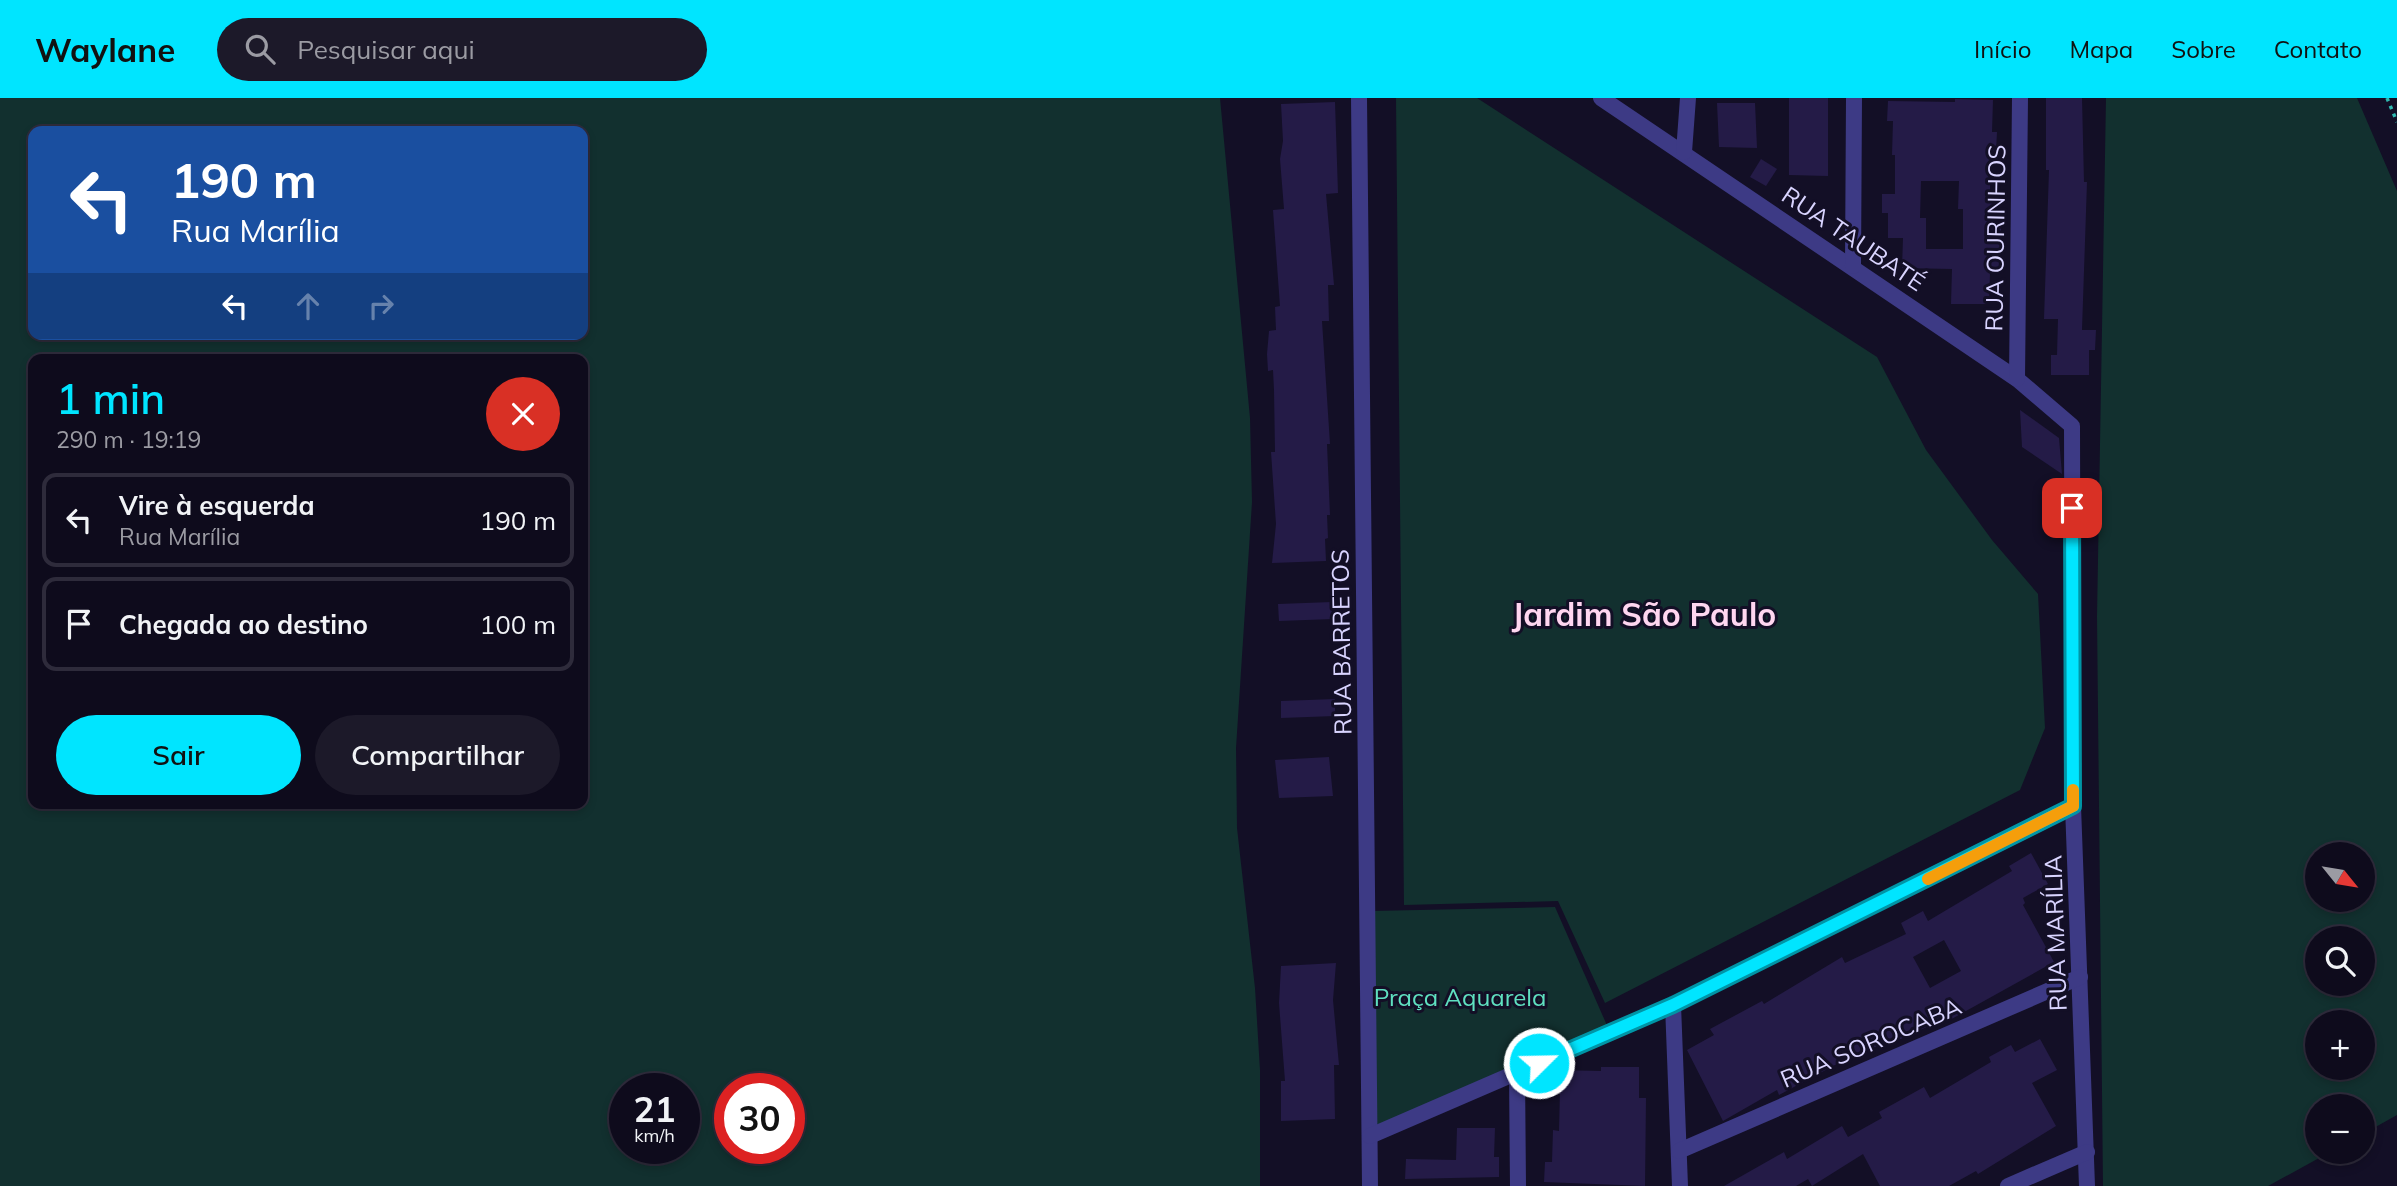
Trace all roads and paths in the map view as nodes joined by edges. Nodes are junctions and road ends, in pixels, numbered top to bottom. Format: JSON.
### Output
{"nodes":[{"id":1,"x":1359,"y":98,"type":"edge"},
{"id":2,"x":1601,"y":98,"type":"edge"},
{"id":3,"x":1688,"y":98,"type":"edge"},
{"id":4,"x":1854,"y":98,"type":"edge"},
{"id":5,"x":2020,"y":98,"type":"edge"},
{"id":6,"x":2387,"y":98,"type":"edge"},
{"id":7,"x":2397,"y":122,"type":"edge"},
{"id":8,"x":1684,"y":152,"type":"junction"},
{"id":9,"x":1853,"y":266,"type":"junction"},
{"id":10,"x":2017,"y":379,"type":"junction"},
{"id":11,"x":2072,"y":426,"type":"joint"},
{"id":12,"x":2073,"y":806,"type":"junction"},
{"id":13,"x":2080,"y":977,"type":"junction"},
{"id":14,"x":1673,"y":1005,"type":"junction"},
{"id":15,"x":1517,"y":1073,"type":"junction"},
{"id":16,"x":1370,"y":1136,"type":"junction"},
{"id":17,"x":1679,"y":1151,"type":"junction"},
{"id":18,"x":2087,"y":1152,"type":"junction"},
{"id":19,"x":1370,"y":1186,"type":"edge"},
{"id":20,"x":1518,"y":1186,"type":"edge"},
{"id":21,"x":1680,"y":1186,"type":"edge"},
{"id":22,"x":2008,"y":1186,"type":"edge"},
{"id":23,"x":2087,"y":1186,"type":"edge"}],
"edges":[{"from":1,"to":16,"type":"street","name":"RUA BARRETOS"},
{"from":2,"to":8,"type":"street","name":"RUA TAUBATÉ"},
{"from":3,"to":8,"type":"street"},
{"from":4,"to":9,"type":"street"},
{"from":5,"to":10,"type":"street","name":"RUA OURINHOS"},
{"from":6,"to":7,"type":"path"},
{"from":8,"to":9,"type":"street","name":"RUA TAUBATÉ"},
{"from":9,"to":10,"type":"street","name":"RUA TAUBATÉ"},
{"from":10,"to":11,"type":"street","name":"RUA TAUBATÉ"},
{"from":11,"to":12,"type":"street","name":"RUA MARÍLIA"},
{"from":12,"to":13,"type":"street","name":"RUA MARÍLIA"},
{"from":12,"to":14,"type":"street"},
{"from":13,"to":17,"type":"street","name":"RUA SOROCABA"},
{"from":13,"to":18,"type":"street","name":"RUA MARÍLIA"},
{"from":14,"to":15,"type":"street"},
{"from":14,"to":17,"type":"street"},
{"from":15,"to":16,"type":"street"},
{"from":15,"to":20,"type":"street"},
{"from":16,"to":19,"type":"street","name":"RUA BARRETOS"},
{"from":17,"to":21,"type":"street"},
{"from":18,"to":22,"type":"street"},
{"from":18,"to":23,"type":"street","name":"RUA MARÍLIA"}]}
